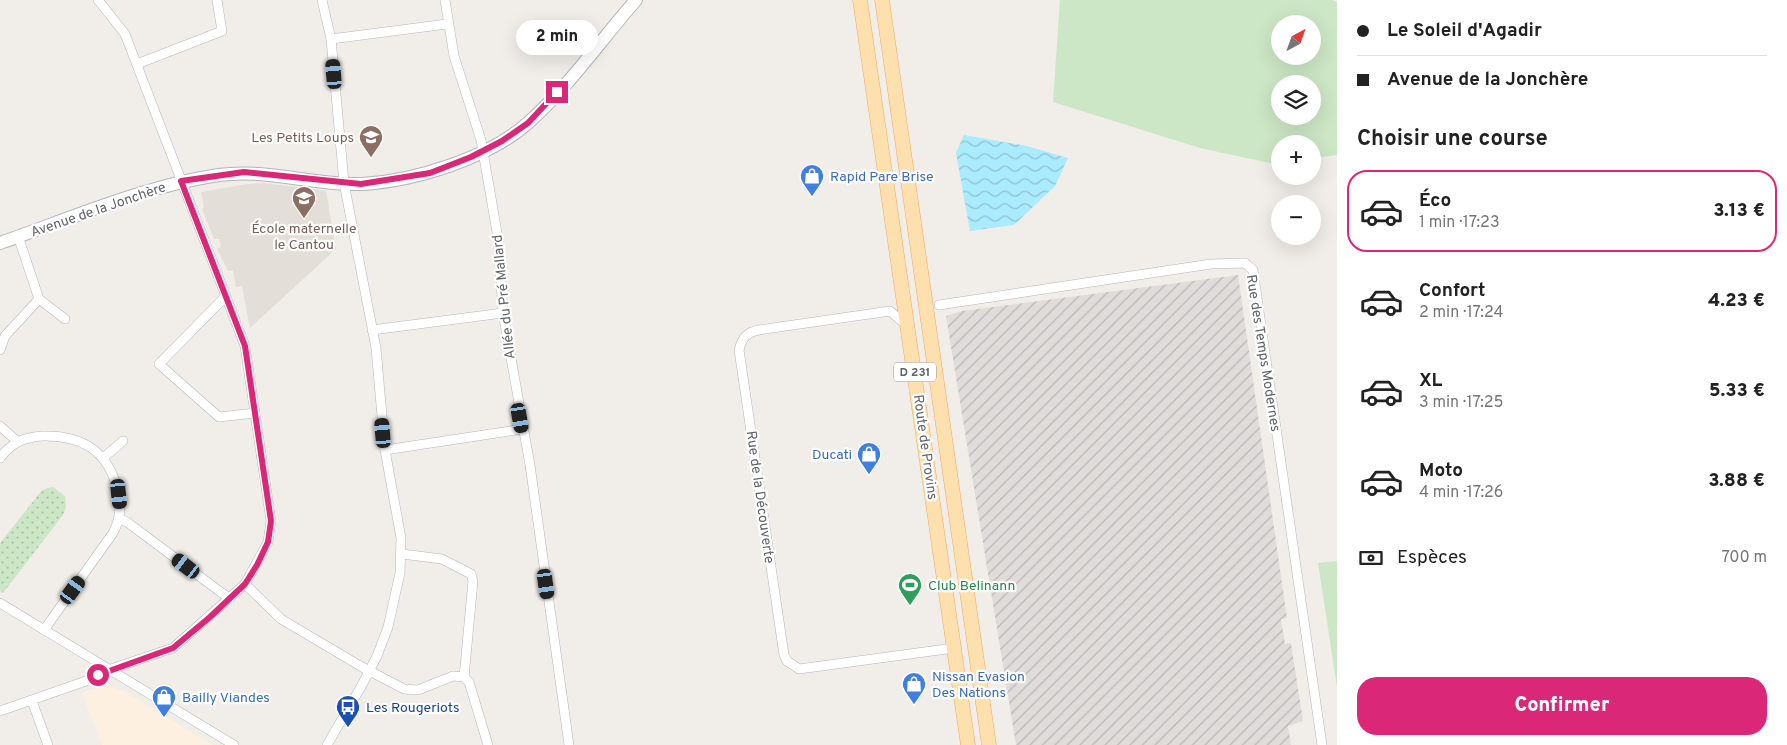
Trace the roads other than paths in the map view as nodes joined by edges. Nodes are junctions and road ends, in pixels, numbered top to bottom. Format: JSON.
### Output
{"nodes":[{"id":1,"x":98,"y":0,"type":"edge"},
{"id":2,"x":217,"y":0,"type":"edge"},
{"id":3,"x":322,"y":0,"type":"edge"},
{"id":4,"x":445,"y":0,"type":"edge"},
{"id":5,"x":636,"y":0,"type":"edge"},
{"id":6,"x":860,"y":0,"type":"edge"},
{"id":7,"x":882,"y":0,"type":"edge"},
{"id":8,"x":447,"y":24,"type":"junction"},
{"id":9,"x":331,"y":39,"type":"junction"},
{"id":10,"x":137,"y":64,"type":"junction"},
{"id":11,"x":483,"y":150,"type":"junction"},
{"id":12,"x":181,"y":181,"type":"junction"},
{"id":13,"x":344,"y":183,"type":"junction"},
{"id":14,"x":18,"y":236,"type":"junction"},
{"id":15,"x":0,"y":242,"type":"edge"},
{"id":16,"x":922,"y":288,"type":"junction"},
{"id":17,"x":904,"y":292,"type":"junction"},
{"id":18,"x":225,"y":297,"type":"junction"},
{"id":19,"x":39,"y":299,"type":"junction"},
{"id":20,"x":939,"y":304,"type":"junction"},
{"id":21,"x":890,"y":311,"type":"junction"},
{"id":22,"x":503,"y":314,"type":"junction"},
{"id":23,"x":65,"y":319,"type":"dead end"},
{"id":24,"x":928,"y":326,"type":"junction"},
{"id":25,"x":909,"y":328,"type":"junction"},
{"id":26,"x":372,"y":330,"type":"junction"},
{"id":27,"x":0,"y":350,"type":"edge"},
{"id":28,"x":255,"y":413,"type":"junction"},
{"id":29,"x":0,"y":426,"type":"edge"},
{"id":30,"x":522,"y":429,"type":"junction"},
{"id":31,"x":17,"y":441,"type":"junction"},
{"id":32,"x":123,"y":441,"type":"dead end"},
{"id":33,"x":385,"y":450,"type":"junction"},
{"id":34,"x":0,"y":458,"type":"edge"},
{"id":35,"x":103,"y":458,"type":"junction"},
{"id":36,"x":120,"y":519,"type":"junction"},
{"id":37,"x":402,"y":554,"type":"junction"},
{"id":38,"x":245,"y":584,"type":"junction"},
{"id":39,"x":230,"y":599,"type":"junction"},
{"id":40,"x":0,"y":603,"type":"edge"},
{"id":41,"x":44,"y":630,"type":"junction"},
{"id":42,"x":954,"y":648,"type":"junction"},
{"id":43,"x":111,"y":669,"type":"junction"},
{"id":44,"x":370,"y":670,"type":"junction"},
{"id":45,"x":464,"y":677,"type":"junction"},
{"id":46,"x":32,"y":701,"type":"junction"},
{"id":47,"x":0,"y":712,"type":"edge"},
{"id":48,"x":48,"y":745,"type":"edge"},
{"id":49,"x":234,"y":745,"type":"edge"},
{"id":50,"x":327,"y":745,"type":"edge"},
{"id":51,"x":488,"y":745,"type":"edge"},
{"id":52,"x":569,"y":745,"type":"edge"},
{"id":53,"x":968,"y":745,"type":"edge"},
{"id":54,"x":989,"y":745,"type":"edge"},
{"id":55,"x":1322,"y":745,"type":"edge"}],
"edges":[{"from":1,"to":10,"type":"street"},
{"from":2,"to":10,"type":"street"},
{"from":3,"to":9,"type":"street"},
{"from":4,"to":8,"type":"street","name":"Allée du Pré Mallard"},
{"from":5,"to":11,"type":"main road","name":"Avenue de la Jonchère"},
{"from":6,"to":17,"type":"main road","name":"Route de Provins","number":"D 231"},
{"from":7,"to":16,"type":"main road","name":"Route de Provins","number":"D 231"},
{"from":8,"to":9,"type":"street"},
{"from":8,"to":11,"type":"street","name":"Allée du Pré Mallard"},
{"from":9,"to":13,"type":"street"},
{"from":10,"to":12,"type":"street"},
{"from":11,"to":13,"type":"main road","name":"Avenue de la Jonchère"},
{"from":11,"to":22,"type":"street","name":"Allée du Pré Mallard"},
{"from":12,"to":13,"type":"main road","name":"Avenue de la Jonchère"},
{"from":12,"to":14,"type":"main road","name":"Avenue de la Jonchère"},
{"from":12,"to":18,"type":"street"},
{"from":13,"to":26,"type":"street"},
{"from":14,"to":15,"type":"main road","name":"Avenue de la Jonchère"},
{"from":14,"to":19,"type":"street"},
{"from":16,"to":20,"type":"street"},
{"from":16,"to":24,"type":"main road","name":"Route de Provins","number":"D 231"},
{"from":17,"to":21,"type":"street"},
{"from":17,"to":25,"type":"main road","name":"Route de Provins","number":"D 231"},
{"from":18,"to":28,"type":"street"},
{"from":18,"to":28,"type":"street"},
{"from":19,"to":23,"type":"street"},
{"from":19,"to":27,"type":"street"},
{"from":20,"to":24,"type":"street"},
{"from":20,"to":55,"type":"street","name":"Rue des Temps Modernes"},
{"from":21,"to":25,"type":"street"},
{"from":21,"to":42,"type":"street","name":"Rue de la Découverte"},
{"from":22,"to":26,"type":"street"},
{"from":22,"to":30,"type":"street","name":"Allée du Pré Mallard"},
{"from":24,"to":54,"type":"main road","name":"Route de Provins","number":"D 231"},
{"from":25,"to":42,"type":"main road","name":"Route de Provins","number":"D 231"},
{"from":26,"to":33,"type":"street"},
{"from":28,"to":38,"type":"street"},
{"from":29,"to":31,"type":"street"},
{"from":30,"to":33,"type":"street"},
{"from":30,"to":52,"type":"street","name":"Allée du Pré Mallard"},
{"from":31,"to":34,"type":"street"},
{"from":31,"to":35,"type":"street"},
{"from":32,"to":35,"type":"street"},
{"from":33,"to":37,"type":"street"},
{"from":35,"to":36,"type":"street"},
{"from":36,"to":39,"type":"street"},
{"from":36,"to":41,"type":"street"},
{"from":37,"to":44,"type":"street"},
{"from":37,"to":45,"type":"street"},
{"from":38,"to":39,"type":"street"},
{"from":38,"to":44,"type":"street"},
{"from":39,"to":43,"type":"street"},
{"from":40,"to":41,"type":"street"},
{"from":41,"to":43,"type":"street"},
{"from":42,"to":53,"type":"main road","name":"Route de Provins","number":"D 231"},
{"from":43,"to":46,"type":"street"},
{"from":43,"to":49,"type":"street"},
{"from":44,"to":45,"type":"street"},
{"from":44,"to":50,"type":"street"},
{"from":45,"to":51,"type":"street"},
{"from":46,"to":47,"type":"street"},
{"from":46,"to":48,"type":"street"}]}
